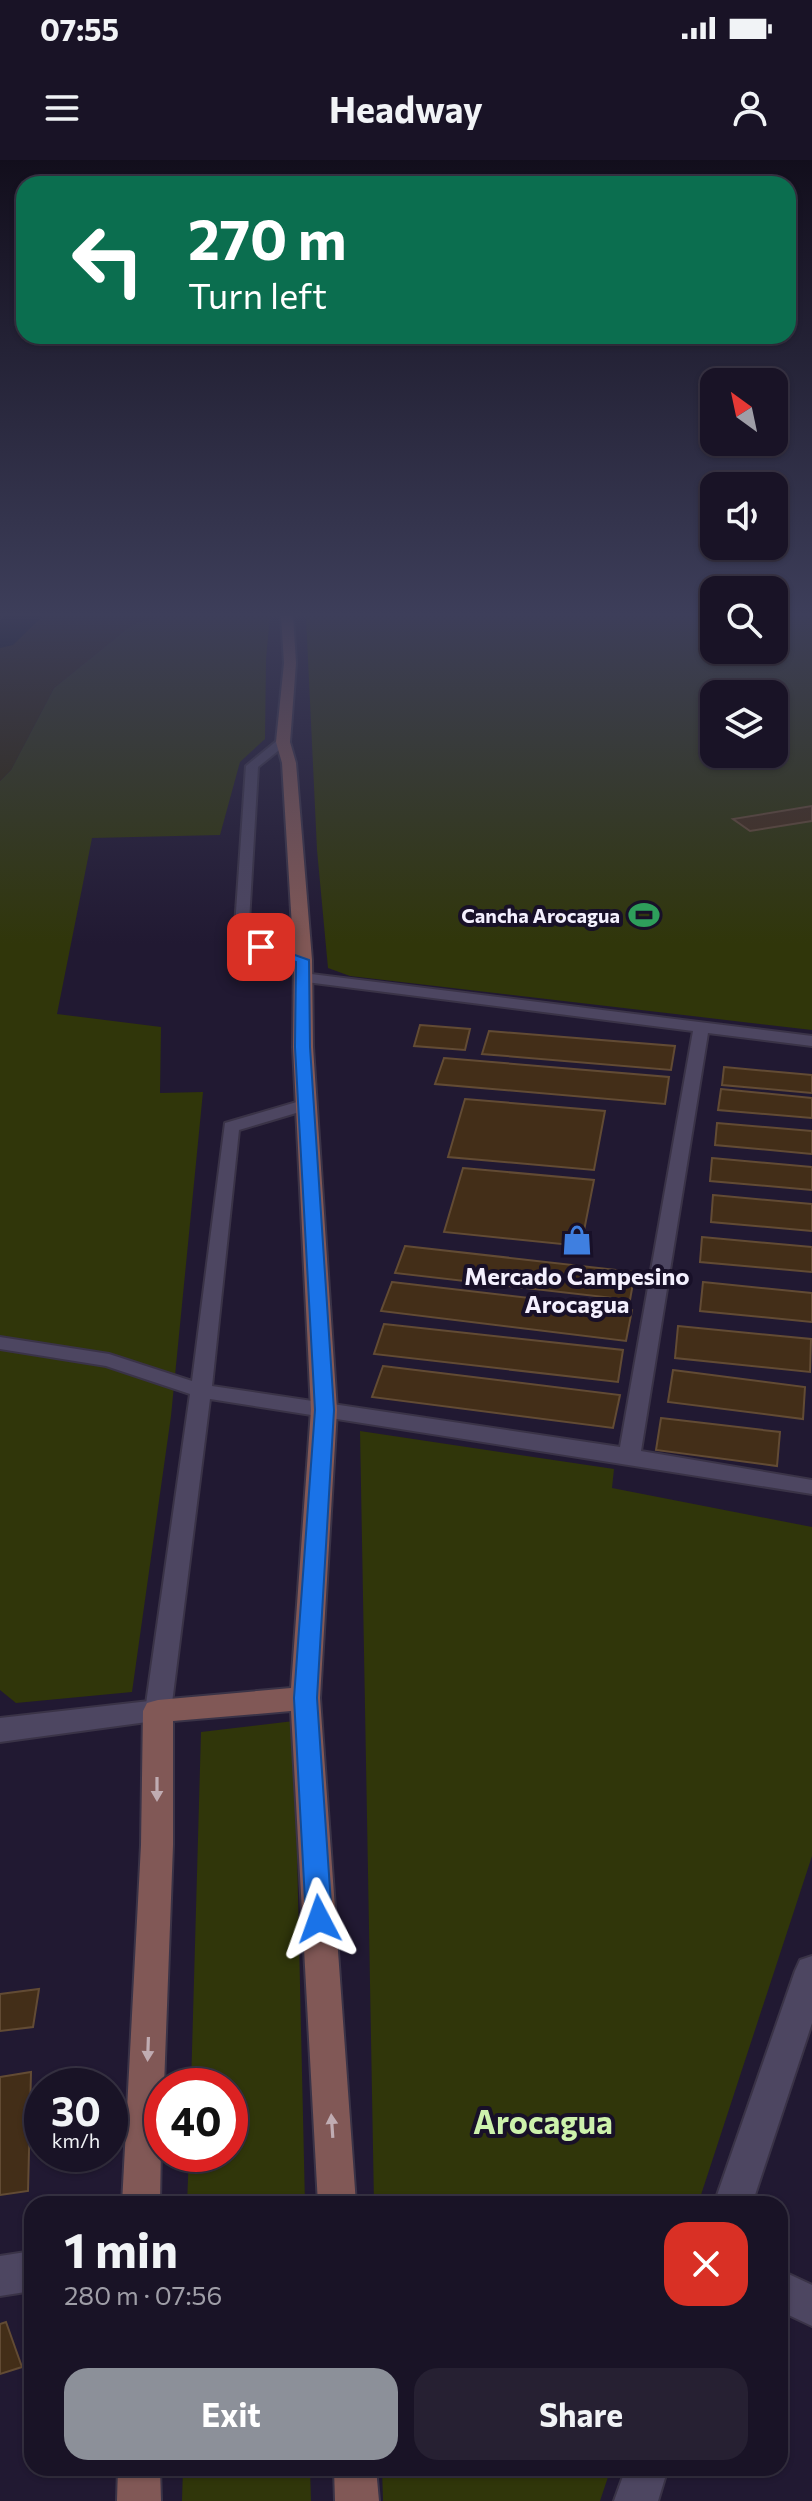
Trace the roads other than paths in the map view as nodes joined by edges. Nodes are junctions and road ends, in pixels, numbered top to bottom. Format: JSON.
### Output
{"nodes":[{"id":1,"x":284,"y":725,"type":"edge"},
{"id":2,"x":283,"y":742,"type":"junction"},
{"id":3,"x":303,"y":969,"type":"junction"},
{"id":4,"x":701,"y":1029,"type":"junction"},
{"id":5,"x":812,"y":1041,"type":"edge"},
{"id":6,"x":307,"y":1104,"type":"junction"},
{"id":7,"x":0,"y":1343,"type":"edge"},
{"id":8,"x":201,"y":1391,"type":"junction"},
{"id":9,"x":324,"y":1410,"type":"junction"},
{"id":10,"x":629,"y":1456,"type":"junction"},
{"id":11,"x":812,"y":1487,"type":"edge"},
{"id":12,"x":305,"y":1698,"type":"junction"},
{"id":13,"x":158,"y":1711,"type":"junction"},
{"id":14,"x":0,"y":1730,"type":"edge"},
{"id":15,"x":812,"y":1971,"type":"edge"},
{"id":16,"x":141,"y":2196,"type":"edge"},
{"id":17,"x":336,"y":2196,"type":"edge"},
{"id":18,"x":736,"y":2196,"type":"edge"},
{"id":19,"x":24,"y":2272,"type":"edge"},
{"id":20,"x":0,"y":2276,"type":"edge"},
{"id":21,"x":788,"y":2294,"type":"edge"},
{"id":22,"x":812,"y":2306,"type":"edge"},
{"id":23,"x":139,"y":2476,"type":"edge"},
{"id":24,"x":355,"y":2476,"type":"edge"},
{"id":25,"x":644,"y":2476,"type":"edge"},
{"id":26,"x":139,"y":2501,"type":"edge"},
{"id":27,"x":357,"y":2501,"type":"edge"},
{"id":28,"x":636,"y":2501,"type":"edge"}],
"edges":[{"from":1,"to":2,"type":"street"},
{"from":2,"to":3,"type":"street"},
{"from":2,"to":3,"type":"lane"},
{"from":3,"to":4,"type":"lane"},
{"from":3,"to":6,"type":"street"},
{"from":4,"to":5,"type":"lane"},
{"from":4,"to":10,"type":"lane"},
{"from":6,"to":8,"type":"lane"},
{"from":6,"to":9,"type":"street"},
{"from":7,"to":8,"type":"lane"},
{"from":8,"to":9,"type":"lane"},
{"from":8,"to":13,"type":"lane"},
{"from":9,"to":10,"type":"lane"},
{"from":9,"to":12,"type":"street"},
{"from":10,"to":11,"type":"lane"},
{"from":12,"to":13,"type":"street"},
{"from":17,"to":12,"type":"street","one_way":true},
{"from":13,"to":14,"type":"street"},
{"from":13,"to":16,"type":"street","one_way":true},
{"from":15,"to":18,"type":"street"},
{"from":19,"to":20,"type":"street"},
{"from":21,"to":22,"type":"street"},
{"from":23,"to":26,"type":"street"},
{"from":24,"to":27,"type":"street"},
{"from":25,"to":28,"type":"street"}]}
